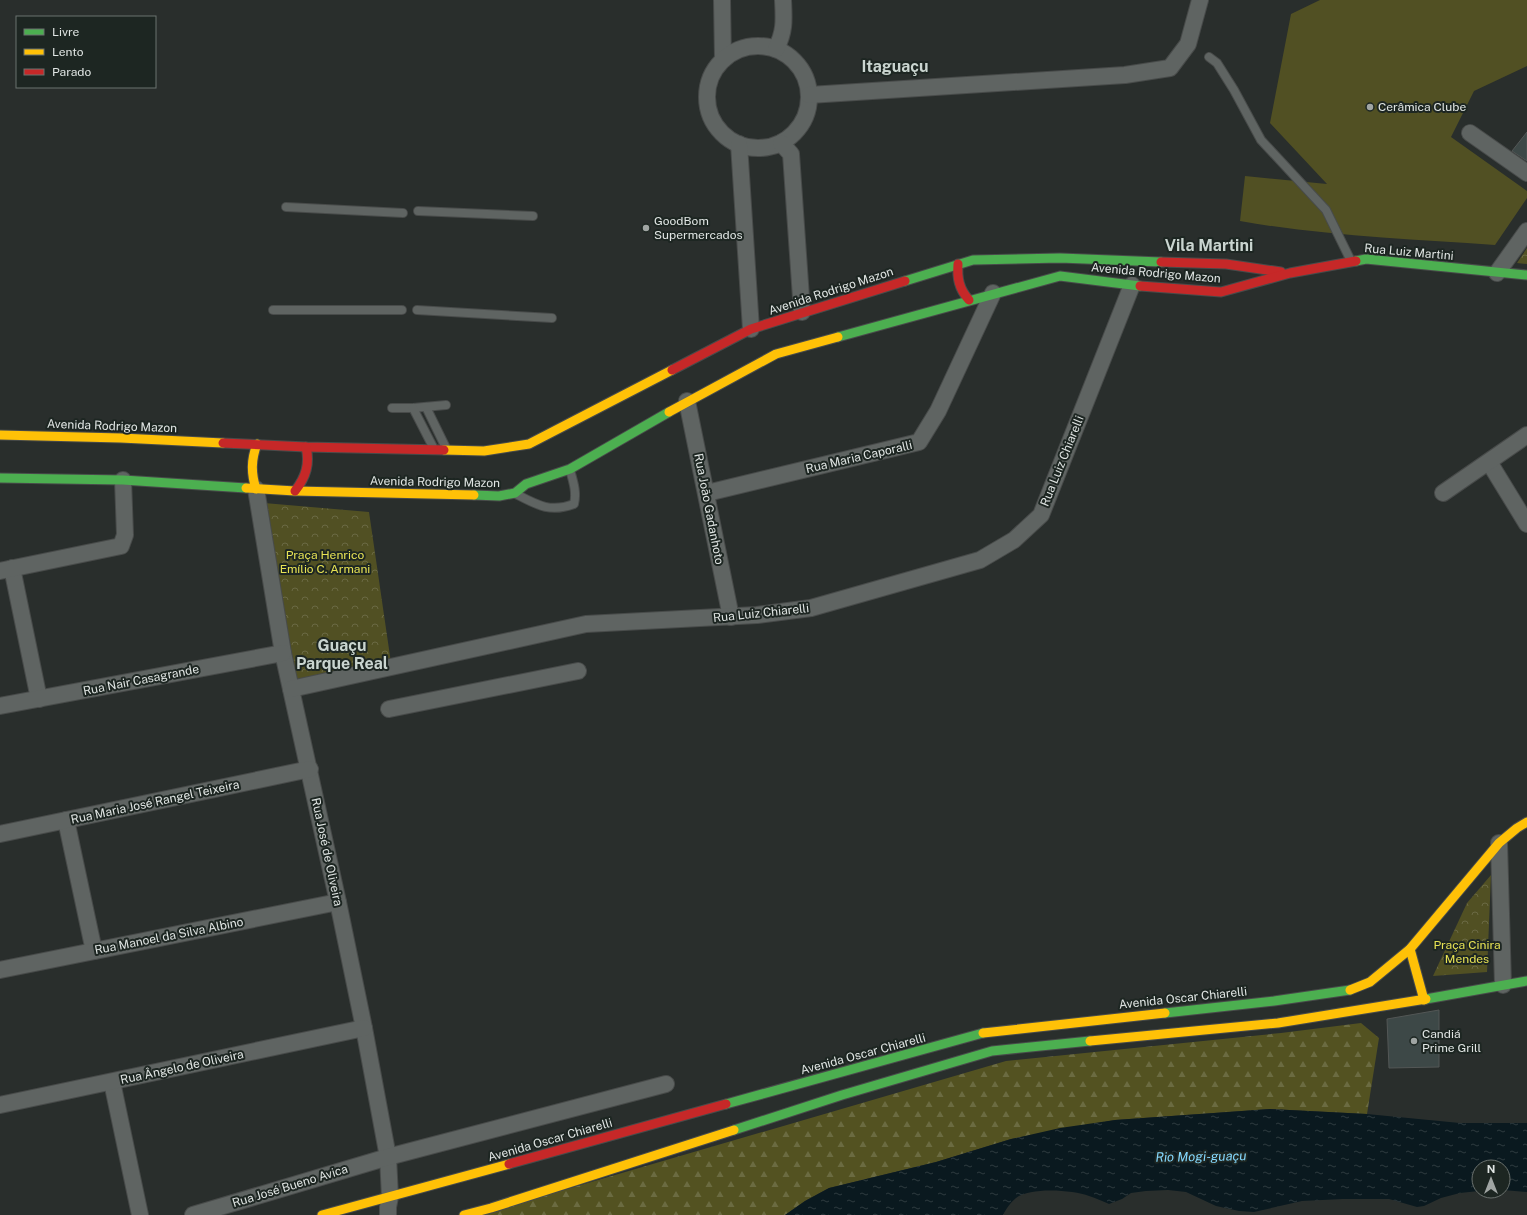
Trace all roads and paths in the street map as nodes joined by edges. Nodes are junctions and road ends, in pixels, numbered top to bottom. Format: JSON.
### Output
{"nodes":[{"id":1,"x":722,"y":0,"type":"edge"},
{"id":2,"x":783,"y":0,"type":"edge"},
{"id":3,"x":1200,"y":0,"type":"edge"},
{"id":4,"x":776,"y":49,"type":"junction"},
{"id":5,"x":1209,"y":57,"type":"dead end"},
{"id":6,"x":723,"y":60,"type":"junction"},
{"id":7,"x":809,"y":95,"type":"junction"},
{"id":8,"x":1470,"y":133,"type":"dead end"},
{"id":9,"x":781,"y":143,"type":"junction"},
{"id":10,"x":739,"y":144,"type":"junction"},
{"id":11,"x":1527,"y":172,"type":"edge"},
{"id":12,"x":286,"y":207,"type":"dead end"},
{"id":13,"x":418,"y":212,"type":"dead end"},
{"id":14,"x":403,"y":213,"type":"dead end"},
{"id":15,"x":534,"y":216,"type":"dead end"},
{"id":16,"x":1527,"y":231,"type":"edge"},
{"id":17,"x":1351,"y":261,"type":"junction"},
{"id":18,"x":958,"y":264,"type":"junction"},
{"id":19,"x":1290,"y":273,"type":"junction"},
{"id":20,"x":1497,"y":273,"type":"junction"},
{"id":21,"x":1527,"y":275,"type":"edge"},
{"id":22,"x":1132,"y":285,"type":"junction"},
{"id":23,"x":994,"y":289,"type":"junction"},
{"id":24,"x":969,"y":300,"type":"junction"},
{"id":25,"x":273,"y":310,"type":"dead end"},
{"id":26,"x":402,"y":310,"type":"dead end"},
{"id":27,"x":417,"y":310,"type":"dead end"},
{"id":28,"x":802,"y":312,"type":"junction"},
{"id":29,"x":552,"y":318,"type":"dead end"},
{"id":30,"x":751,"y":329,"type":"junction"},
{"id":31,"x":687,"y":401,"type":"junction"},
{"id":32,"x":446,"y":405,"type":"dead end"},
{"id":33,"x":426,"y":407,"type":"junction"},
{"id":34,"x":392,"y":408,"type":"dead end"},
{"id":35,"x":413,"y":408,"type":"junction"},
{"id":36,"x":0,"y":435,"type":"edge"},
{"id":37,"x":1527,"y":435,"type":"edge"},
{"id":38,"x":257,"y":444,"type":"junction"},
{"id":39,"x":306,"y":447,"type":"junction"},
{"id":40,"x":434,"y":450,"type":"junction"},
{"id":41,"x":448,"y":450,"type":"junction"},
{"id":42,"x":1489,"y":462,"type":"junction"},
{"id":43,"x":570,"y":469,"type":"junction"},
{"id":44,"x":0,"y":478,"type":"edge"},
{"id":45,"x":123,"y":480,"type":"junction"},
{"id":46,"x":256,"y":489,"type":"junction"},
{"id":47,"x":295,"y":491,"type":"junction"},
{"id":48,"x":516,"y":493,"type":"junction"},
{"id":49,"x":707,"y":493,"type":"junction"},
{"id":50,"x":1443,"y":493,"type":"dead end"},
{"id":51,"x":1527,"y":524,"type":"edge"},
{"id":52,"x":6,"y":570,"type":"edge"},
{"id":53,"x":731,"y":617,"type":"junction"},
{"id":54,"x":283,"y":654,"type":"junction"},
{"id":55,"x":578,"y":671,"type":"dead end"},
{"id":56,"x":291,"y":689,"type":"junction"},
{"id":57,"x":38,"y":699,"type":"junction"},
{"id":58,"x":0,"y":706,"type":"edge"},
{"id":59,"x":389,"y":709,"type":"dead end"},
{"id":60,"x":310,"y":769,"type":"junction"},
{"id":61,"x":66,"y":820,"type":"junction"},
{"id":62,"x":1527,"y":822,"type":"edge"},
{"id":63,"x":0,"y":834,"type":"edge"},
{"id":64,"x":1500,"y":843,"type":"junction"},
{"id":65,"x":338,"y":902,"type":"junction"},
{"id":66,"x":1410,"y":949,"type":"junction"},
{"id":67,"x":94,"y":951,"type":"junction"},
{"id":68,"x":0,"y":970,"type":"edge"},
{"id":69,"x":1527,"y":981,"type":"edge"},
{"id":70,"x":1503,"y":985,"type":"junction"},
{"id":71,"x":1424,"y":1000,"type":"junction"},
{"id":72,"x":364,"y":1028,"type":"junction"},
{"id":73,"x":112,"y":1082,"type":"junction"},
{"id":74,"x":666,"y":1084,"type":"dead end"},
{"id":75,"x":0,"y":1106,"type":"edge"},
{"id":76,"x":535,"y":1156,"type":"junction"},
{"id":77,"x":388,"y":1157,"type":"junction"},
{"id":78,"x":545,"y":1166,"type":"dead end"},
{"id":79,"x":548,"y":1180,"type":"dead end"},
{"id":80,"x":541,"y":1192,"type":"junction"},
{"id":81,"x":390,"y":1197,"type":"junction"},
{"id":82,"x":140,"y":1215,"type":"edge"},
{"id":83,"x":192,"y":1215,"type":"edge"},
{"id":84,"x":322,"y":1215,"type":"edge"},
{"id":85,"x":388,"y":1215,"type":"edge"},
{"id":86,"x":464,"y":1215,"type":"edge"}],
"edges":[{"from":1,"to":6,"type":"street"},
{"from":2,"to":4,"type":"street"},
{"from":3,"to":7,"type":"street"},
{"from":4,"to":6,"type":"street"},
{"from":4,"to":7,"type":"street"},
{"from":5,"to":17,"type":"lane"},
{"from":6,"to":10,"type":"street"},
{"from":7,"to":9,"type":"street"},
{"from":8,"to":11,"type":"street"},
{"from":9,"to":10,"type":"street"},
{"from":9,"to":28,"type":"street"},
{"from":10,"to":30,"type":"street"},
{"from":12,"to":14,"type":"lane"},
{"from":13,"to":15,"type":"lane"},
{"from":16,"to":20,"type":"street"},
{"from":17,"to":19,"type":"street","name":"Rua Luiz Martini"},
{"from":17,"to":20,"type":"street","name":"Rua Luiz Martini"},
{"from":18,"to":19,"type":"street","name":"Avenida Rodrigo Mazon"},
{"from":18,"to":24,"type":"street"},
{"from":18,"to":28,"type":"street","name":"Avenida Rodrigo Mazon"},
{"from":19,"to":22,"type":"street","name":"Avenida Rodrigo Mazon"},
{"from":20,"to":21,"type":"street","name":"Rua Luiz Martini"},
{"from":22,"to":23,"type":"street","name":"Avenida Rodrigo Mazon"},
{"from":22,"to":53,"type":"street","name":"Rua Luiz Chiarelli"},
{"from":23,"to":24,"type":"street","name":"Avenida Rodrigo Mazon"},
{"from":23,"to":49,"type":"street","name":"Rua Maria Caporalli"},
{"from":24,"to":31,"type":"street","name":"Avenida Rodrigo Mazon"},
{"from":25,"to":26,"type":"lane"},
{"from":27,"to":29,"type":"lane"},
{"from":28,"to":30,"type":"street","name":"Avenida Rodrigo Mazon"},
{"from":30,"to":41,"type":"street","name":"Avenida Rodrigo Mazon"},
{"from":31,"to":43,"type":"street","name":"Avenida Rodrigo Mazon"},
{"from":31,"to":49,"type":"street","name":"Rua João Gadanhoto"},
{"from":32,"to":33,"type":"lane"},
{"from":33,"to":35,"type":"lane"},
{"from":33,"to":41,"type":"lane"},
{"from":34,"to":35,"type":"lane"},
{"from":35,"to":40,"type":"lane"},
{"from":36,"to":38,"type":"street","name":"Avenida Rodrigo Mazon"},
{"from":37,"to":42,"type":"street"},
{"from":38,"to":39,"type":"street","name":"Avenida Rodrigo Mazon"},
{"from":38,"to":46,"type":"street"},
{"from":39,"to":40,"type":"street","name":"Avenida Rodrigo Mazon"},
{"from":39,"to":47,"type":"street"},
{"from":40,"to":41,"type":"street","name":"Avenida Rodrigo Mazon"},
{"from":42,"to":50,"type":"street"},
{"from":42,"to":51,"type":"street"},
{"from":43,"to":48,"type":"street","name":"Avenida Rodrigo Mazon"},
{"from":43,"to":48,"type":"lane"},
{"from":44,"to":45,"type":"street","name":"Avenida Rodrigo Mazon"},
{"from":45,"to":46,"type":"street","name":"Avenida Rodrigo Mazon"},
{"from":45,"to":52,"type":"street"},
{"from":46,"to":47,"type":"street","name":"Avenida Rodrigo Mazon"},
{"from":46,"to":54,"type":"street","name":"Rua José de Oliveira"},
{"from":47,"to":48,"type":"street","name":"Avenida Rodrigo Mazon"},
{"from":49,"to":53,"type":"street","name":"Rua João Gadanhoto"},
{"from":52,"to":57,"type":"street"},
{"from":53,"to":56,"type":"street","name":"Rua Luiz Chiarelli"},
{"from":54,"to":56,"type":"street","name":"Rua José de Oliveira"},
{"from":54,"to":57,"type":"street","name":"Rua Nair Casagrande"},
{"from":55,"to":59,"type":"street"},
{"from":56,"to":60,"type":"street","name":"Rua José de Oliveira"},
{"from":57,"to":58,"type":"street","name":"Rua Nair Casagrande"},
{"from":60,"to":61,"type":"street","name":"Rua Maria José Rangel Teixeira"},
{"from":60,"to":65,"type":"street","name":"Rua José de Oliveira"},
{"from":61,"to":63,"type":"street","name":"Rua Maria José Rangel Teixeira"},
{"from":61,"to":67,"type":"street"},
{"from":62,"to":64,"type":"street","name":"Avenida Oscar Chiarelli"},
{"from":64,"to":66,"type":"street","name":"Avenida Oscar Chiarelli"},
{"from":64,"to":70,"type":"street"},
{"from":65,"to":67,"type":"street","name":"Rua Manoel da Silva Albino"},
{"from":65,"to":72,"type":"street","name":"Rua José de Oliveira"},
{"from":66,"to":71,"type":"street"},
{"from":66,"to":76,"type":"street","name":"Avenida Oscar Chiarelli"},
{"from":67,"to":68,"type":"street","name":"Rua Manoel da Silva Albino"},
{"from":69,"to":70,"type":"street"},
{"from":70,"to":71,"type":"street"},
{"from":71,"to":80,"type":"street"},
{"from":72,"to":73,"type":"street","name":"Rua Ângelo de Oliveira"},
{"from":72,"to":77,"type":"street","name":"Rua José de Oliveira"},
{"from":73,"to":75,"type":"street","name":"Rua Ângelo de Oliveira"},
{"from":73,"to":82,"type":"street"},
{"from":74,"to":77,"type":"street","name":"Rua José Bueno Avica"},
{"from":76,"to":78,"type":"street"},
{"from":76,"to":81,"type":"street","name":"Avenida Oscar Chiarelli"},
{"from":77,"to":81,"type":"street","name":"Rua José de Oliveira"},
{"from":77,"to":83,"type":"street","name":"Rua José Bueno Avica"},
{"from":79,"to":80,"type":"street"},
{"from":80,"to":86,"type":"street"},
{"from":81,"to":84,"type":"street","name":"Avenida Oscar Chiarelli"},
{"from":81,"to":85,"type":"street","name":"Rua José de Oliveira"}]}
